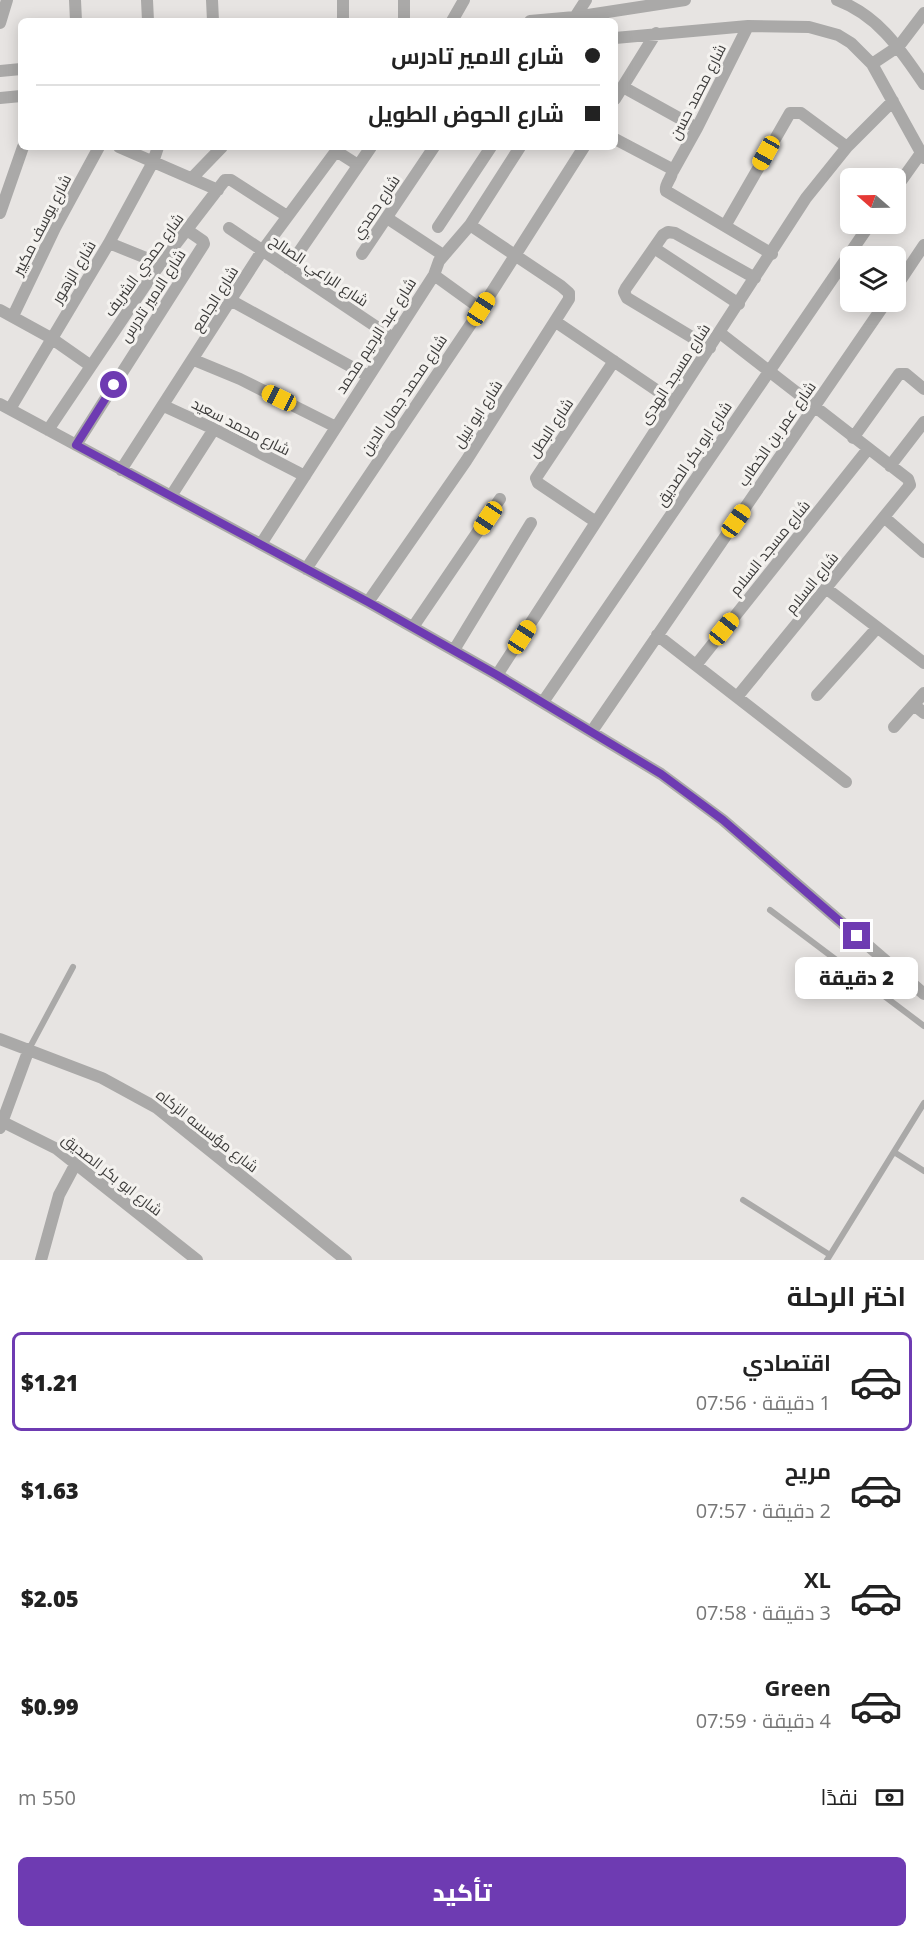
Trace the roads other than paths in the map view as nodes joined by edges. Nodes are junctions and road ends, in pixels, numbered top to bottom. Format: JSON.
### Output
{"nodes":[{"id":1,"x":7,"y":0,"type":"edge"},
{"id":2,"x":75,"y":0,"type":"edge"},
{"id":3,"x":147,"y":0,"type":"edge"},
{"id":4,"x":212,"y":0,"type":"edge"},
{"id":5,"x":343,"y":0,"type":"edge"},
{"id":6,"x":404,"y":0,"type":"edge"},
{"id":7,"x":464,"y":0,"type":"edge"},
{"id":8,"x":586,"y":0,"type":"edge"},
{"id":9,"x":685,"y":0,"type":"edge"},
{"id":10,"x":837,"y":0,"type":"edge"},
{"id":11,"x":639,"y":4,"type":"edge"},
{"id":12,"x":857,"y":4,"type":"edge"},
{"id":13,"x":924,"y":13,"type":"edge"},
{"id":14,"x":575,"y":17,"type":"junction"},
{"id":15,"x":76,"y":18,"type":"edge"},
{"id":16,"x":148,"y":18,"type":"edge"},
{"id":17,"x":213,"y":18,"type":"edge"},
{"id":18,"x":343,"y":18,"type":"edge"},
{"id":19,"x":404,"y":18,"type":"edge"},
{"id":20,"x":454,"y":18,"type":"edge"},
{"id":21,"x":564,"y":18,"type":"edge"},
{"id":22,"x":0,"y":23,"type":"edge"},
{"id":23,"x":748,"y":26,"type":"junction"},
{"id":24,"x":656,"y":33,"type":"junction"},
{"id":25,"x":618,"y":38,"type":"edge"},
{"id":26,"x":899,"y":46,"type":"junction"},
{"id":27,"x":872,"y":64,"type":"junction"},
{"id":28,"x":18,"y":69,"type":"edge"},
{"id":29,"x":0,"y":70,"type":"edge"},
{"id":30,"x":924,"y":84,"type":"edge"},
{"id":31,"x":623,"y":87,"type":"junction"},
{"id":32,"x":618,"y":94,"type":"edge"},
{"id":33,"x":18,"y":96,"type":"edge"},
{"id":34,"x":0,"y":98,"type":"edge"},
{"id":35,"x":893,"y":101,"type":"junction"},
{"id":36,"x":697,"y":128,"type":"junction"},
{"id":37,"x":618,"y":141,"type":"edge"},
{"id":38,"x":847,"y":147,"type":"junction"},
{"id":39,"x":22,"y":150,"type":"edge"},
{"id":40,"x":97,"y":150,"type":"edge"},
{"id":41,"x":126,"y":150,"type":"edge"},
{"id":42,"x":157,"y":150,"type":"edge"},
{"id":43,"x":219,"y":150,"type":"edge"},
{"id":44,"x":336,"y":150,"type":"edge"},
{"id":45,"x":338,"y":150,"type":"edge"},
{"id":46,"x":369,"y":150,"type":"edge"},
{"id":47,"x":432,"y":150,"type":"edge"},
{"id":48,"x":489,"y":150,"type":"edge"},
{"id":49,"x":517,"y":150,"type":"edge"},
{"id":50,"x":582,"y":150,"type":"edge"},
{"id":51,"x":922,"y":156,"type":"edge"},
{"id":52,"x":153,"y":162,"type":"junction"},
{"id":53,"x":358,"y":165,"type":"junction"},
{"id":54,"x":673,"y":171,"type":"junction"},
{"id":55,"x":906,"y":176,"type":"edge"},
{"id":56,"x":192,"y":178,"type":"junction"},
{"id":57,"x":218,"y":189,"type":"junction"},
{"id":58,"x":0,"y":213,"type":"edge"},
{"id":59,"x":287,"y":216,"type":"junction"},
{"id":60,"x":387,"y":218,"type":"junction"},
{"id":61,"x":470,"y":225,"type":"junction"},
{"id":62,"x":725,"y":226,"type":"junction"},
{"id":63,"x":438,"y":227,"type":"dead end"},
{"id":64,"x":229,"y":228,"type":"dead end"},
{"id":65,"x":187,"y":230,"type":"junction"},
{"id":66,"x":863,"y":234,"type":"edge"},
{"id":67,"x":109,"y":243,"type":"junction"},
{"id":68,"x":924,"y":245,"type":"edge"},
{"id":69,"x":654,"y":248,"type":"junction"},
{"id":70,"x":262,"y":251,"type":"junction"},
{"id":71,"x":362,"y":254,"type":"dead end"},
{"id":72,"x":772,"y":254,"type":"junction"},
{"id":73,"x":443,"y":255,"type":"junction"},
{"id":74,"x":515,"y":256,"type":"junction"},
{"id":75,"x":161,"y":264,"type":"junction"},
{"id":76,"x":288,"y":268,"type":"junction"},
{"id":77,"x":906,"y":272,"type":"edge"},
{"id":78,"x":434,"y":275,"type":"junction"},
{"id":79,"x":755,"y":278,"type":"junction"},
{"id":80,"x":232,"y":301,"type":"junction"},
{"id":81,"x":739,"y":304,"type":"junction"},
{"id":82,"x":481,"y":309,"type":"junction"},
{"id":83,"x":0,"y":310,"type":"edge"},
{"id":84,"x":879,"y":312,"type":"edge"},
{"id":85,"x":13,"y":316,"type":"junction"},
{"id":86,"x":556,"y":322,"type":"junction"},
{"id":87,"x":720,"y":333,"type":"junction"},
{"id":88,"x":393,"y":338,"type":"junction"},
{"id":89,"x":51,"y":339,"type":"junction"},
{"id":90,"x":710,"y":348,"type":"junction"},
{"id":91,"x":194,"y":360,"type":"junction"},
{"id":92,"x":614,"y":361,"type":"junction"},
{"id":93,"x":91,"y":366,"type":"junction"},
{"id":94,"x":769,"y":370,"type":"junction"},
{"id":95,"x":368,"y":376,"type":"junction"},
{"id":96,"x":924,"y":389,"type":"edge"},
{"id":97,"x":674,"y":402,"type":"junction"},
{"id":98,"x":5,"y":406,"type":"edge"},
{"id":99,"x":164,"y":406,"type":"junction"},
{"id":100,"x":814,"y":406,"type":"junction"},
{"id":101,"x":924,"y":422,"type":"edge"},
{"id":102,"x":336,"y":427,"type":"junction"},
{"id":103,"x":214,"y":429,"type":"junction"},
{"id":104,"x":48,"y":430,"type":"junction"},
{"id":105,"x":853,"y":438,"type":"junction"},
{"id":106,"x":76,"y":445,"type":"junction"},
{"id":107,"x":868,"y":449,"type":"junction"},
{"id":108,"x":891,"y":466,"type":"junction"},
{"id":109,"x":121,"y":470,"type":"junction"},
{"id":110,"x":305,"y":476,"type":"junction"},
{"id":111,"x":171,"y":496,"type":"junction"},
{"id":112,"x":500,"y":499,"type":"dead end"},
{"id":113,"x":885,"y":518,"type":"junction"},
{"id":114,"x":596,"y":522,"type":"junction"},
{"id":115,"x":531,"y":523,"type":"dead end"},
{"id":116,"x":261,"y":544,"type":"junction"},
{"id":117,"x":924,"y":552,"type":"edge"},
{"id":118,"x":306,"y":569,"type":"junction"},
{"id":119,"x":827,"y":589,"type":"junction"},
{"id":120,"x":368,"y":602,"type":"junction"},
{"id":121,"x":413,"y":627,"type":"junction"},
{"id":122,"x":877,"y":627,"type":"junction"},
{"id":123,"x":657,"y":635,"type":"junction"},
{"id":124,"x":454,"y":650,"type":"junction"},
{"id":125,"x":924,"y":663,"type":"edge"},
{"id":126,"x":696,"y":665,"type":"junction"},
{"id":127,"x":497,"y":675,"type":"junction"},
{"id":128,"x":924,"y":693,"type":"edge"},
{"id":129,"x":817,"y":695,"type":"dead end"},
{"id":130,"x":737,"y":697,"type":"junction"},
{"id":131,"x":543,"y":702,"type":"junction"},
{"id":132,"x":914,"y":705,"type":"junction"},
{"id":133,"x":924,"y":713,"type":"edge"},
{"id":134,"x":894,"y":727,"type":"dead end"},
{"id":135,"x":592,"y":731,"type":"junction"},
{"id":136,"x":846,"y":782,"type":"dead end"},
{"id":137,"x":770,"y":910,"type":"dead end"},
{"id":138,"x":73,"y":967,"type":"dead end"},
{"id":139,"x":924,"y":994,"type":"edge"},
{"id":140,"x":924,"y":1026,"type":"edge"},
{"id":141,"x":0,"y":1039,"type":"edge"},
{"id":142,"x":29,"y":1048,"type":"junction"},
{"id":143,"x":924,"y":1103,"type":"edge"},
{"id":144,"x":1,"y":1125,"type":"edge"},
{"id":145,"x":894,"y":1152,"type":"junction"},
{"id":146,"x":75,"y":1165,"type":"junction"},
{"id":147,"x":924,"y":1171,"type":"edge"},
{"id":148,"x":743,"y":1200,"type":"dead end"},
{"id":149,"x":828,"y":1257,"type":"edge"},
{"id":150,"x":41,"y":1260,"type":"edge"},
{"id":151,"x":197,"y":1260,"type":"edge"},
{"id":152,"x":346,"y":1260,"type":"edge"}],
"edges":[{"from":1,"to":22,"type":"street"},
{"from":2,"to":15,"type":"street"},
{"from":3,"to":16,"type":"street"},
{"from":4,"to":17,"type":"street"},
{"from":5,"to":18,"type":"street"},
{"from":6,"to":19,"type":"street"},
{"from":7,"to":20,"type":"street"},
{"from":8,"to":14,"type":"street"},
{"from":9,"to":11,"type":"street"},
{"from":10,"to":12,"type":"street"},
{"from":11,"to":14,"type":"street"},
{"from":12,"to":26,"type":"street"},
{"from":13,"to":26,"type":"street"},
{"from":14,"to":21,"type":"street"},
{"from":23,"to":24,"type":"street"},
{"from":23,"to":27,"type":"street"},
{"from":23,"to":36,"type":"street","name":"شارع محمد حسن"},
{"from":24,"to":25,"type":"street"},
{"from":24,"to":31,"type":"street"},
{"from":26,"to":27,"type":"street"},
{"from":26,"to":30,"type":"street"},
{"from":27,"to":35,"type":"street"},
{"from":28,"to":29,"type":"street"},
{"from":31,"to":32,"type":"street"},
{"from":31,"to":36,"type":"street"},
{"from":33,"to":34,"type":"street"},
{"from":35,"to":38,"type":"street","name":"شارع مسجد الهدى"},
{"from":35,"to":51,"type":"street"},
{"from":36,"to":54,"type":"street","name":"شارع محمد حسن"},
{"from":37,"to":54,"type":"street"},
{"from":38,"to":62,"type":"street"},
{"from":38,"to":72,"type":"street","name":"شارع مسجد الهدى"},
{"from":39,"to":58,"type":"street"},
{"from":40,"to":85,"type":"street","name":"شارع يوسف مكيير"},
{"from":41,"to":52,"type":"street"},
{"from":42,"to":52,"type":"street","name":"شارع الزهور"},
{"from":43,"to":56,"type":"street"},
{"from":44,"to":59,"type":"street","name":"شارع الجامع"},
{"from":45,"to":53,"type":"street"},
{"from":46,"to":53,"type":"street"},
{"from":47,"to":60,"type":"street","name":"شارع حمدي"},
{"from":48,"to":63,"type":"street"},
{"from":49,"to":61,"type":"street","name":"شارع عبد الرحيم محمد"},
{"from":50,"to":74,"type":"street","name":"شارع محمد جمال الدين"},
{"from":51,"to":55,"type":"street"},
{"from":52,"to":56,"type":"street"},
{"from":52,"to":67,"type":"street","name":"شارع الزهور"},
{"from":53,"to":76,"type":"street"},
{"from":54,"to":62,"type":"street"},
{"from":56,"to":57,"type":"street"},
{"from":57,"to":59,"type":"street"},
{"from":57,"to":65,"type":"street","name":"شارع حمدي الشريف"},
{"from":59,"to":70,"type":"street","name":"شارع الجامع"},
{"from":60,"to":71,"type":"street","name":"شارع حمدي"},
{"from":60,"to":73,"type":"street"},
{"from":61,"to":73,"type":"street","name":"شارع عبد الرحيم محمد"},
{"from":61,"to":74,"type":"street"},
{"from":62,"to":72,"type":"street"},
{"from":64,"to":70,"type":"street","name":"شارع الراعي الصالح"},
{"from":65,"to":75,"type":"street","name":"شارع حمدي الشريف"},
{"from":65,"to":106,"type":"street","name":"شارع الامير تادرس"},
{"from":66,"to":94,"type":"street","name":"شارع ابو بكر الصديق"},
{"from":67,"to":75,"type":"street"},
{"from":67,"to":89,"type":"street","name":"شارع الزهور"},
{"from":68,"to":77,"type":"street"},
{"from":69,"to":79,"type":"street"},
{"from":69,"to":81,"type":"street"},
{"from":69,"to":90,"type":"street"},
{"from":70,"to":76,"type":"street","name":"شارع الراعي الصالح"},
{"from":70,"to":80,"type":"street","name":"شارع الجامع"},
{"from":72,"to":79,"type":"street","name":"شارع مسجد الهدى"},
{"from":73,"to":78,"type":"street","name":"شارع عبد الرحيم محمد"},
{"from":74,"to":82,"type":"street","name":"شارع محمد جمال الدين"},
{"from":74,"to":86,"type":"street","name":"شارع ابو نبيل"},
{"from":75,"to":93,"type":"street","name":"شارع حمدي الشريف"},
{"from":76,"to":88,"type":"street","name":"شارع الراعي الصالح"},
{"from":78,"to":82,"type":"street"},
{"from":78,"to":88,"type":"street","name":"شارع عبد الرحيم محمد"},
{"from":79,"to":81,"type":"street","name":"شارع مسجد الهدى"},
{"from":80,"to":91,"type":"street","name":"شارع الجامع"},
{"from":80,"to":95,"type":"street"},
{"from":81,"to":87,"type":"street","name":"شارع مسجد الهدى"},
{"from":82,"to":118,"type":"street","name":"شارع محمد جمال الدين"},
{"from":83,"to":85,"type":"street"},
{"from":84,"to":100,"type":"street","name":"شارع عمر بن الخطاب"},
{"from":85,"to":89,"type":"street"},
{"from":86,"to":92,"type":"street"},
{"from":86,"to":120,"type":"street","name":"شارع ابو نبيل"},
{"from":87,"to":90,"type":"street","name":"شارع مسجد الهدى"},
{"from":87,"to":94,"type":"street"},
{"from":88,"to":95,"type":"street","name":"شارع عبد الرحيم محمد"},
{"from":89,"to":93,"type":"street"},
{"from":89,"to":98,"type":"street","name":"شارع الزهور"},
{"from":90,"to":97,"type":"street","name":"شارع مسجد الهدى"},
{"from":91,"to":99,"type":"street","name":"شارع الجامع"},
{"from":91,"to":102,"type":"street"},
{"from":92,"to":97,"type":"street"},
{"from":92,"to":114,"type":"street","name":"شارع البطل"},
{"from":93,"to":104,"type":"street","name":"شارع حمدي الشريف"},
{"from":94,"to":100,"type":"street"},
{"from":94,"to":131,"type":"street","name":"شارع ابو بكر الصديق"},
{"from":95,"to":102,"type":"street","name":"شارع عبد الرحيم محمد"},
{"from":96,"to":105,"type":"street"},
{"from":97,"to":114,"type":"street","name":"شارع مسجد الهدى"},
{"from":98,"to":104,"type":"street"},
{"from":99,"to":103,"type":"street","name":"شارع محمد سعيد"},
{"from":99,"to":109,"type":"street","name":"شارع الجامع"},
{"from":100,"to":105,"type":"street"},
{"from":100,"to":123,"type":"street","name":"شارع عمر بن الخطاب"},
{"from":101,"to":108,"type":"street"},
{"from":102,"to":110,"type":"street","name":"شارع عبد الرحيم محمد"},
{"from":103,"to":110,"type":"street","name":"شارع محمد سعيد"},
{"from":103,"to":111,"type":"street"},
{"from":104,"to":106,"type":"street"},
{"from":105,"to":107,"type":"street"},
{"from":106,"to":109,"type":"street"},
{"from":107,"to":108,"type":"street"},
{"from":107,"to":126,"type":"street","name":"شارع مسجد السلام"},
{"from":108,"to":113,"type":"street","name":"شارع السلام"},
{"from":109,"to":111,"type":"street"},
{"from":110,"to":116,"type":"street","name":"شارع عبد الرحيم محمد"},
{"from":111,"to":116,"type":"street"},
{"from":112,"to":121,"type":"street"},
{"from":113,"to":117,"type":"street"},
{"from":113,"to":119,"type":"street","name":"شارع السلام"},
{"from":114,"to":127,"type":"street","name":"شارع مسجد الهدى"},
{"from":115,"to":124,"type":"street"},
{"from":116,"to":118,"type":"street"},
{"from":118,"to":120,"type":"street"},
{"from":119,"to":122,"type":"street"},
{"from":119,"to":130,"type":"street","name":"شارع السلام"},
{"from":120,"to":121,"type":"street"},
{"from":121,"to":124,"type":"street"},
{"from":122,"to":125,"type":"street"},
{"from":122,"to":129,"type":"street"},
{"from":123,"to":126,"type":"street"},
{"from":123,"to":135,"type":"street","name":"شارع عمر بن الخطاب"},
{"from":124,"to":127,"type":"street"},
{"from":126,"to":130,"type":"street"},
{"from":127,"to":131,"type":"street"},
{"from":128,"to":132,"type":"street"},
{"from":130,"to":136,"type":"street"},
{"from":131,"to":135,"type":"street"},
{"from":132,"to":133,"type":"street"},
{"from":132,"to":134,"type":"street"},
{"from":135,"to":139,"type":"street"},
{"from":137,"to":140,"type":"lane"},
{"from":138,"to":142,"type":"lane"},
{"from":141,"to":142,"type":"street","name":"شارع مؤسسه الزكاه"},
{"from":142,"to":144,"type":"street"},
{"from":142,"to":152,"type":"street","name":"شارع مؤسسه الزكاه"},
{"from":143,"to":145,"type":"lane"},
{"from":144,"to":146,"type":"street","name":"شارع ابو بكر الصديق"},
{"from":145,"to":147,"type":"lane"},
{"from":145,"to":149,"type":"lane"},
{"from":146,"to":150,"type":"street"},
{"from":146,"to":151,"type":"street","name":"شارع ابو بكر الصديق"},
{"from":148,"to":149,"type":"lane"}]}
